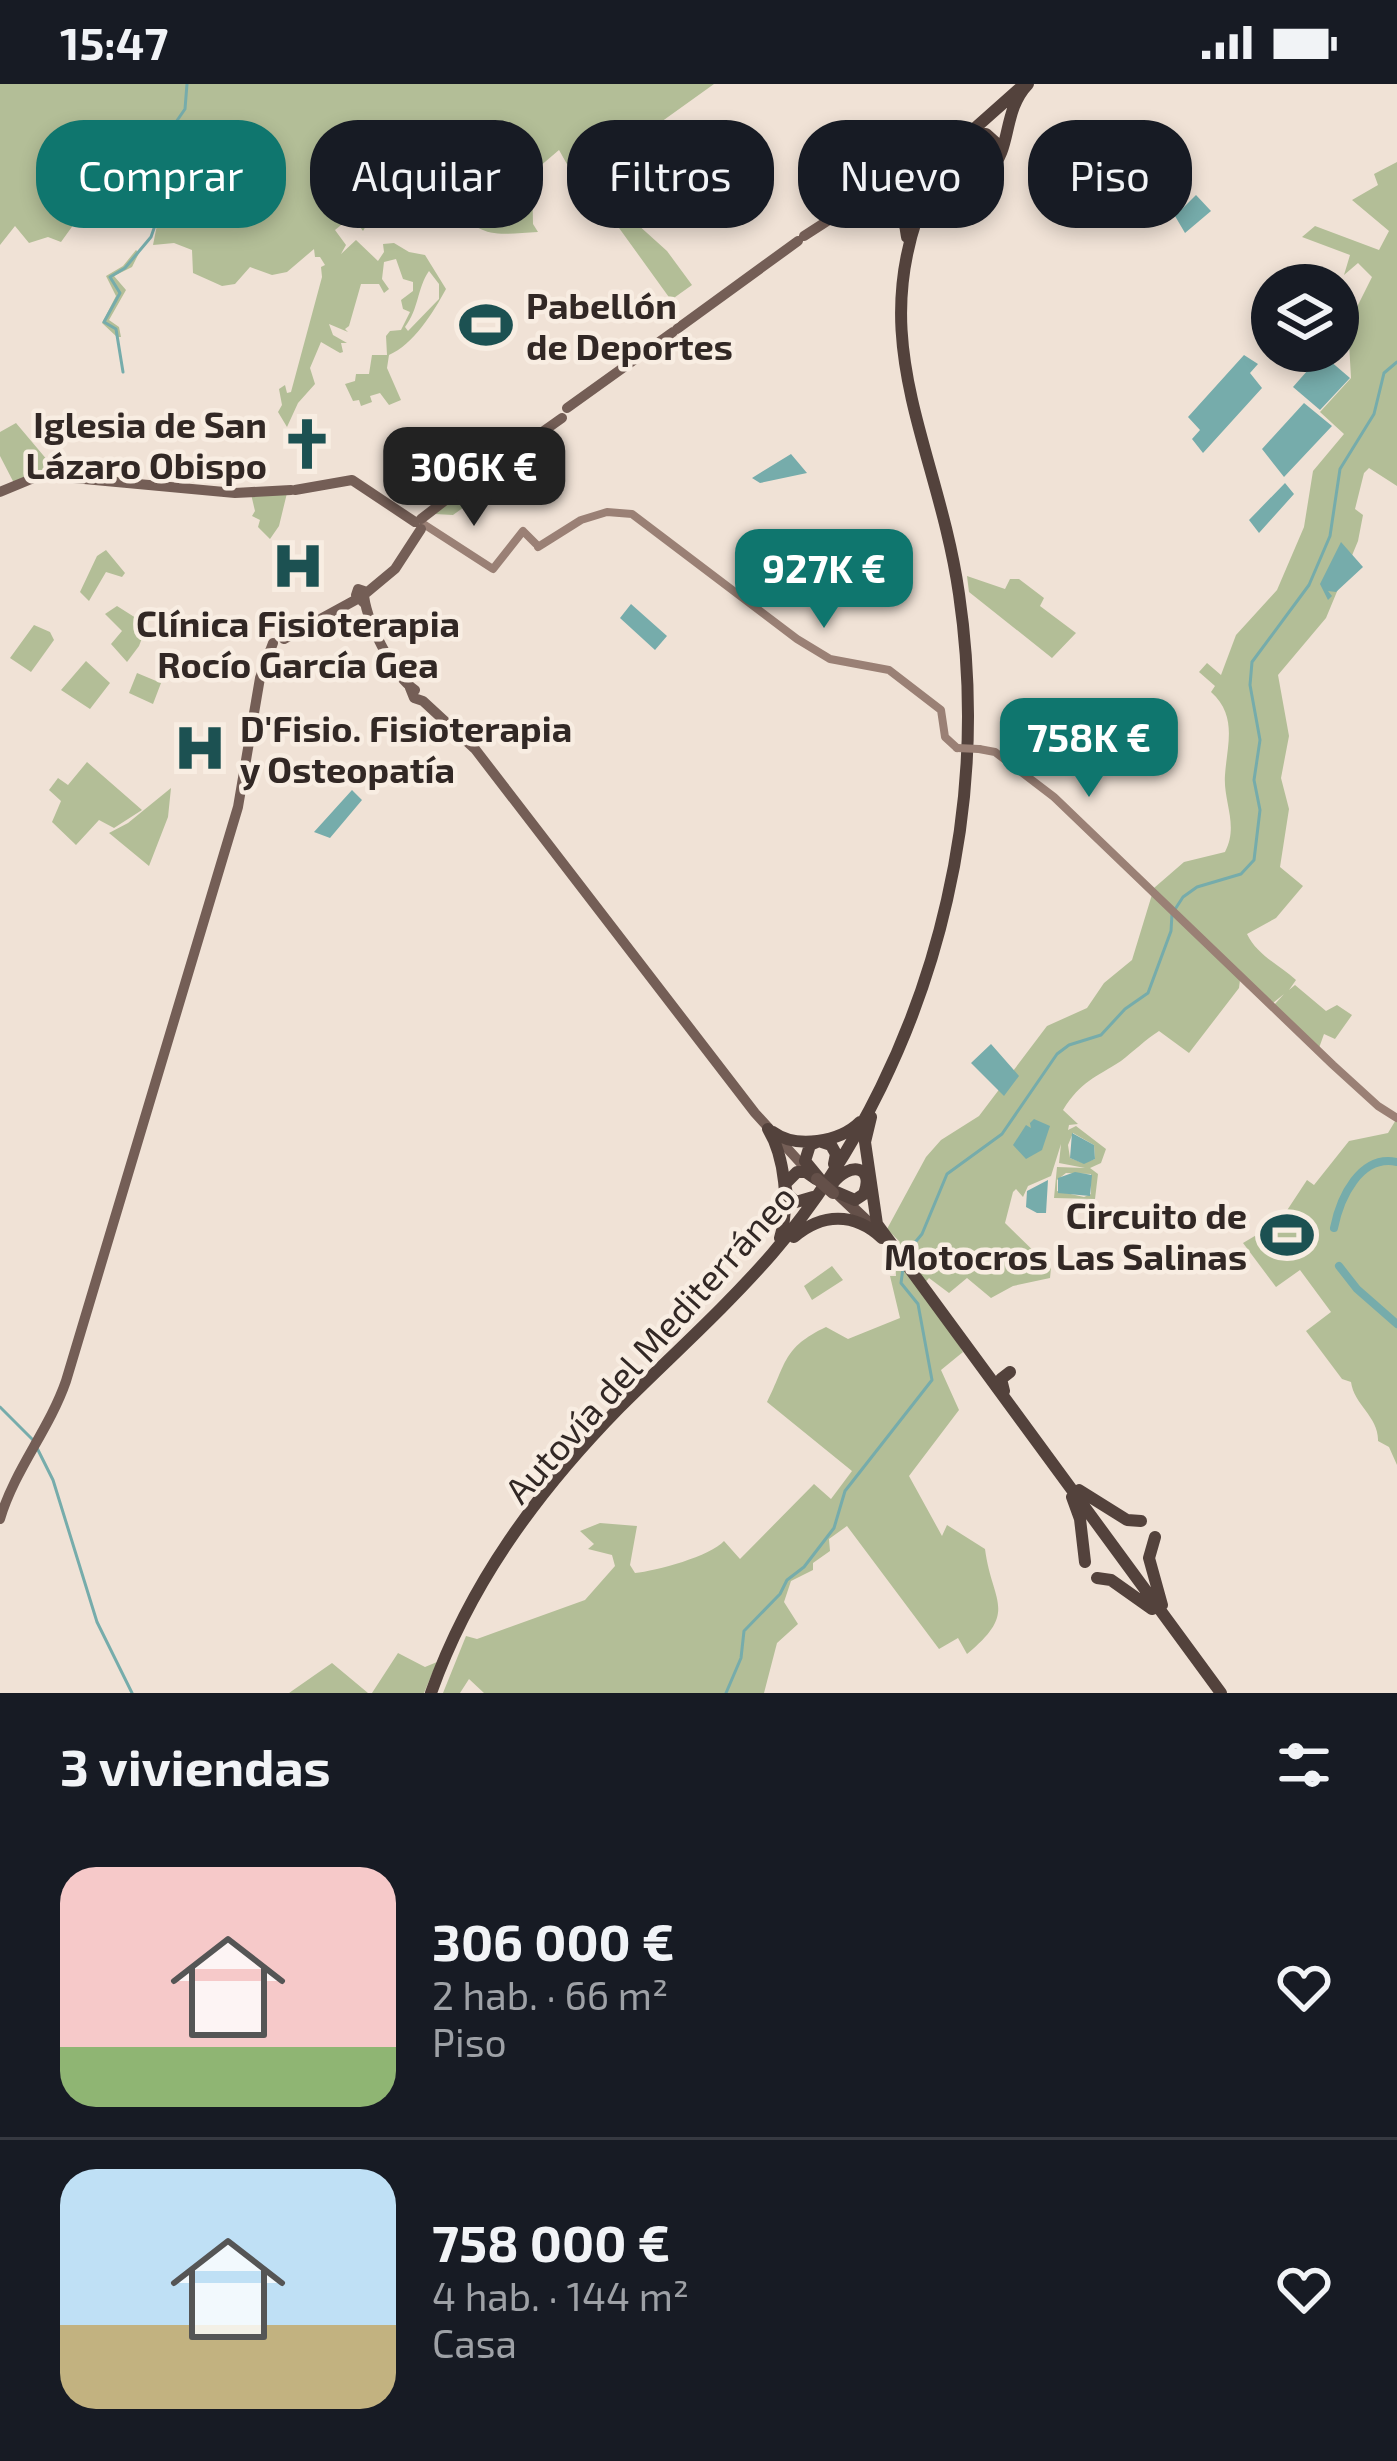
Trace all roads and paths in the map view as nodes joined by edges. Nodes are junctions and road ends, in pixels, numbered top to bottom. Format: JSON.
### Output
{"nodes":[{"id":1,"x":1024,"y":84,"type":"edge"},
{"id":2,"x":984,"y":120,"type":"edge"},
{"id":3,"x":1004,"y":139,"type":"edge"},
{"id":4,"x":819,"y":228,"type":"edge"},
{"id":5,"x":903,"y":228,"type":"edge"},
{"id":6,"x":917,"y":228,"type":"edge"},
{"id":7,"x":905,"y":262,"type":"junction"},
{"id":8,"x":901,"y":300,"type":"junction"},
{"id":9,"x":0,"y":492,"type":"edge"},
{"id":10,"x":420,"y":524,"type":"junction"},
{"id":11,"x":361,"y":596,"type":"junction"},
{"id":12,"x":892,"y":1063,"type":"junction"},
{"id":13,"x":1397,"y":1118,"type":"edge"},
{"id":14,"x":866,"y":1119,"type":"junction"},
{"id":15,"x":768,"y":1129,"type":"junction"},
{"id":16,"x":822,"y":1176,"type":"junction"},
{"id":17,"x":834,"y":1192,"type":"junction"},
{"id":18,"x":814,"y":1196,"type":"junction"},
{"id":19,"x":875,"y":1232,"type":"junction"},
{"id":20,"x":794,"y":1237,"type":"junction"},
{"id":21,"x":779,"y":1243,"type":"junction"},
{"id":22,"x":893,"y":1246,"type":"junction"},
{"id":23,"x":761,"y":1270,"type":"junction"},
{"id":24,"x":985,"y":1367,"type":"junction"},
{"id":25,"x":1018,"y":1412,"type":"junction"},
{"id":26,"x":1054,"y":1462,"type":"junction"},
{"id":27,"x":1062,"y":1480,"type":"junction"},
{"id":28,"x":0,"y":1519,"type":"edge"},
{"id":29,"x":1141,"y":1521,"type":"dead end"},
{"id":30,"x":1155,"y":1537,"type":"dead end"},
{"id":31,"x":1085,"y":1562,"type":"dead end"},
{"id":32,"x":1097,"y":1578,"type":"dead end"},
{"id":33,"x":1168,"y":1623,"type":"junction"},
{"id":34,"x":434,"y":1693,"type":"edge"},
{"id":35,"x":1219,"y":1693,"type":"edge"}],
"edges":[{"from":1,"to":2,"type":"highway","name":"Autovía del Mediterráneo"},
{"from":1,"to":3,"type":"highway"},
{"from":4,"to":10,"type":"main road"},
{"from":5,"to":7,"type":"highway"},
{"from":6,"to":7,"type":"highway","name":"Autovía del Mediterráneo"},
{"from":7,"to":8,"type":"highway","name":"Autovía del Mediterráneo"},
{"from":8,"to":12,"type":"highway","name":"Autovía del Mediterráneo"},
{"from":8,"to":14,"type":"highway","name":"Autovía del Mediterráneo"},
{"from":9,"to":10,"type":"main road"},
{"from":10,"to":11,"type":"main road"},
{"from":10,"to":13,"type":"main road","bridge":true},
{"from":11,"to":15,"type":"main road"},
{"from":11,"to":28,"type":"main road"},
{"from":12,"to":14,"type":"highway"},
{"from":12,"to":23,"type":"highway","name":"Autovía del Mediterráneo"},
{"from":14,"to":15,"type":"highway"},
{"from":14,"to":16,"type":"highway"},
{"from":14,"to":22,"type":"highway"},
{"from":14,"to":23,"type":"highway","name":"Autovía del Mediterráneo"},
{"from":15,"to":16,"type":"main road"},
{"from":15,"to":21,"type":"highway"},
{"from":16,"to":17,"type":"highway","bridge":true},
{"from":16,"to":18,"type":"highway"},
{"from":16,"to":18,"type":"highway"},
{"from":17,"to":19,"type":"highway"},
{"from":17,"to":20,"type":"highway"},
{"from":17,"to":22,"type":"highway"},
{"from":18,"to":21,"type":"highway"},
{"from":19,"to":20,"type":"highway"},
{"from":19,"to":27,"type":"highway"},
{"from":20,"to":23,"type":"highway"},
{"from":21,"to":23,"type":"highway"},
{"from":22,"to":24,"type":"highway"},
{"from":23,"to":34,"type":"highway","name":"Autovía del Mediterráneo"},
{"from":24,"to":25,"type":"highway"},
{"from":24,"to":25,"type":"highway"},
{"from":25,"to":26,"type":"highway"},
{"from":26,"to":29,"type":"highway"},
{"from":26,"to":33,"type":"highway"},
{"from":27,"to":31,"type":"highway"},
{"from":27,"to":33,"type":"highway"},
{"from":30,"to":33,"type":"highway"},
{"from":32,"to":33,"type":"highway"},
{"from":33,"to":35,"type":"highway"}]}
